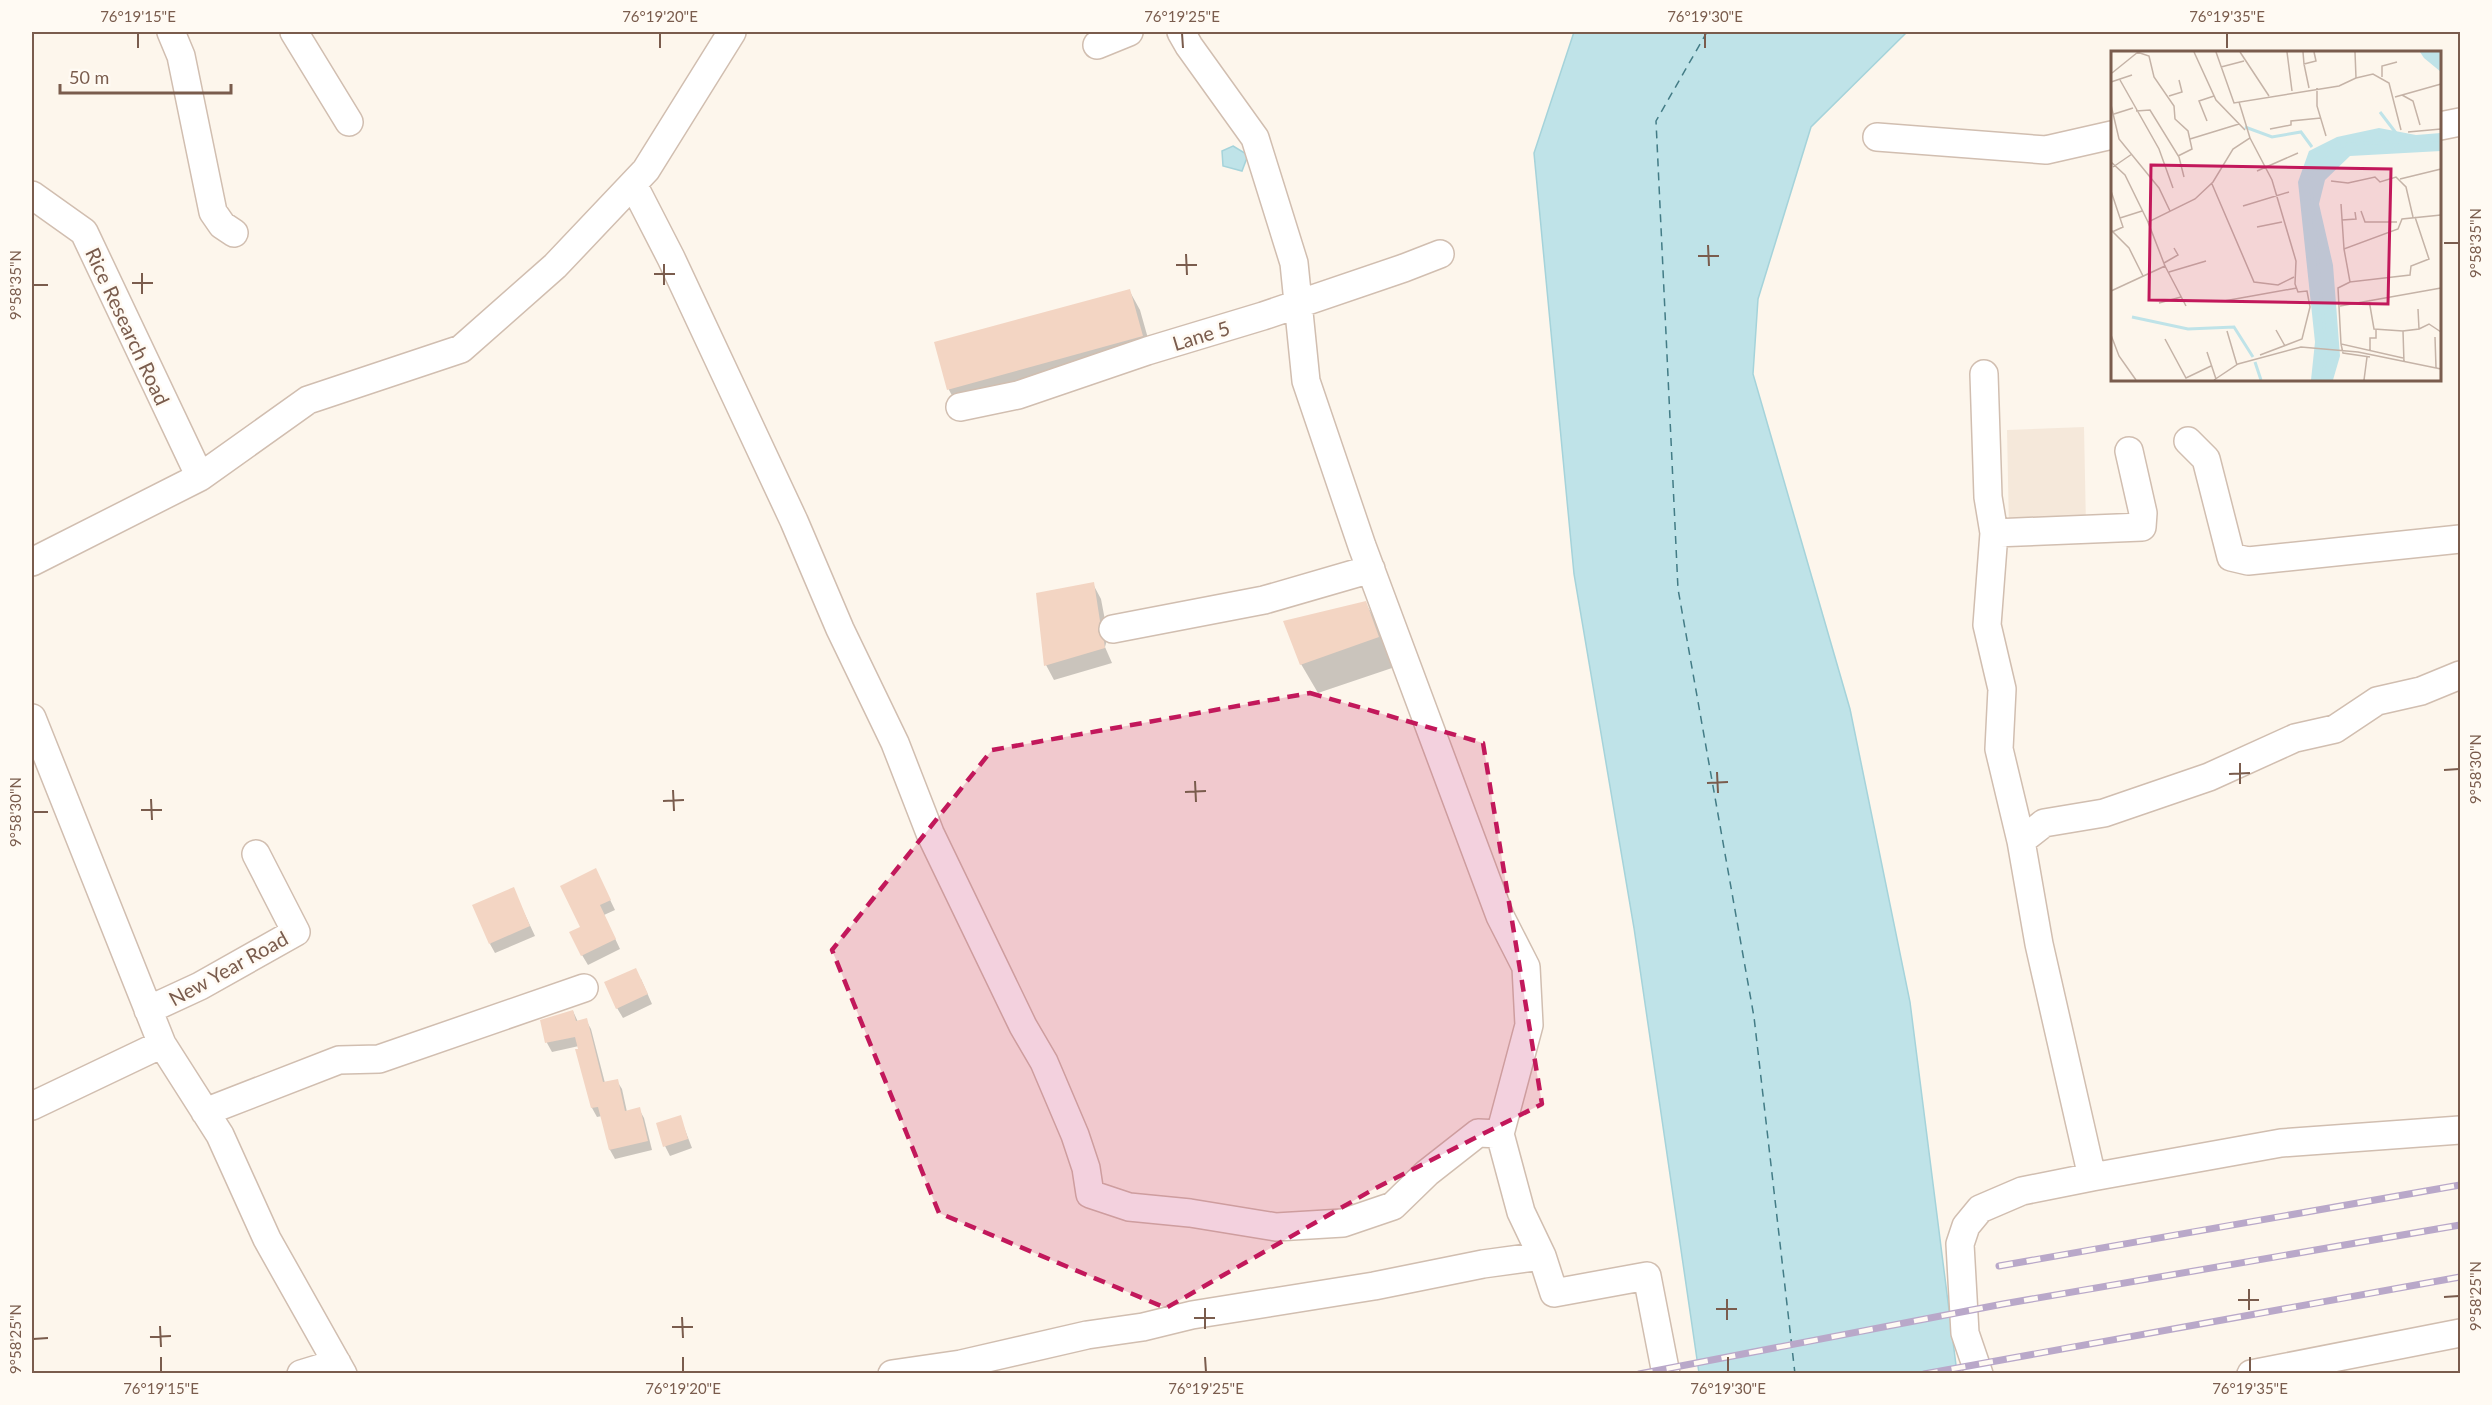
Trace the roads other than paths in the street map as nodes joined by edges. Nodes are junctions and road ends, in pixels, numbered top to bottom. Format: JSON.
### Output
{"nodes":[{"id":1,"x":171,"y":32,"type":"edge"},
{"id":2,"x":294,"y":32,"type":"edge"},
{"id":3,"x":732,"y":32,"type":"edge"},
{"id":4,"x":1129,"y":32,"type":"edge"},
{"id":5,"x":1180,"y":32,"type":"edge"},
{"id":6,"x":1098,"y":45,"type":"dead end"},
{"id":7,"x":349,"y":122,"type":"dead end"},
{"id":8,"x":2460,"y":122,"type":"edge"},
{"id":9,"x":2441,"y":126,"type":"edge"},
{"id":10,"x":2111,"y":135,"type":"edge"},
{"id":11,"x":1877,"y":137,"type":"dead end"},
{"id":12,"x":633,"y":184,"type":"junction"},
{"id":13,"x":32,"y":195,"type":"edge"},
{"id":14,"x":234,"y":233,"type":"dead end"},
{"id":15,"x":1440,"y":254,"type":"dead end"},
{"id":16,"x":1298,"y":303,"type":"junction"},
{"id":17,"x":1984,"y":374,"type":"dead end"},
{"id":18,"x":960,"y":407,"type":"dead end"},
{"id":19,"x":2188,"y":441,"type":"dead end"},
{"id":20,"x":2129,"y":451,"type":"dead end"},
{"id":21,"x":200,"y":477,"type":"junction"},
{"id":22,"x":1994,"y":533,"type":"junction"},
{"id":23,"x":2460,"y":539,"type":"edge"},
{"id":24,"x":32,"y":562,"type":"edge"},
{"id":25,"x":1371,"y":569,"type":"junction"},
{"id":26,"x":1113,"y":629,"type":"dead end"},
{"id":27,"x":2460,"y":675,"type":"edge"},
{"id":28,"x":32,"y":718,"type":"edge"},
{"id":29,"x":2021,"y":841,"type":"junction"},
{"id":30,"x":256,"y":854,"type":"dead end"},
{"id":31,"x":584,"y":988,"type":"dead end"},
{"id":32,"x":148,"y":1011,"type":"junction"},
{"id":33,"x":162,"y":1044,"type":"junction"},
{"id":34,"x":32,"y":1106,"type":"edge"},
{"id":35,"x":205,"y":1112,"type":"junction"},
{"id":36,"x":2460,"y":1130,"type":"edge"},
{"id":37,"x":1500,"y":1134,"type":"junction"},
{"id":38,"x":2092,"y":1177,"type":"junction"},
{"id":39,"x":1542,"y":1256,"type":"junction"},
{"id":40,"x":2460,"y":1333,"type":"edge"},
{"id":41,"x":340,"y":1368,"type":"edge"},
{"id":42,"x":2290,"y":1369,"type":"edge"},
{"id":43,"x":301,"y":1374,"type":"edge"},
{"id":44,"x":892,"y":1374,"type":"edge"},
{"id":45,"x":1666,"y":1374,"type":"edge"},
{"id":46,"x":1978,"y":1374,"type":"edge"},
{"id":47,"x":2251,"y":1374,"type":"edge"}],
"edges":[{"from":1,"to":14,"type":"street"},
{"from":2,"to":7,"type":"street"},
{"from":3,"to":12,"type":"street"},
{"from":4,"to":6,"type":"street"},
{"from":5,"to":16,"type":"street"},
{"from":8,"to":9,"type":"street"},
{"from":10,"to":11,"type":"street"},
{"from":12,"to":21,"type":"street"},
{"from":12,"to":37,"type":"street"},
{"from":13,"to":21,"type":"street","name":"Rice Research Road"},
{"from":15,"to":16,"type":"street","name":"Lane 5"},
{"from":16,"to":18,"type":"street","name":"Lane 5"},
{"from":16,"to":25,"type":"street"},
{"from":17,"to":22,"type":"street"},
{"from":19,"to":23,"type":"street"},
{"from":20,"to":22,"type":"street"},
{"from":21,"to":24,"type":"street"},
{"from":22,"to":29,"type":"street"},
{"from":25,"to":26,"type":"street"},
{"from":25,"to":37,"type":"street"},
{"from":27,"to":29,"type":"street"},
{"from":28,"to":32,"type":"street"},
{"from":29,"to":38,"type":"street"},
{"from":30,"to":32,"type":"street","name":"New Year Road"},
{"from":31,"to":35,"type":"street"},
{"from":32,"to":33,"type":"street"},
{"from":33,"to":34,"type":"street"},
{"from":33,"to":35,"type":"street"},
{"from":35,"to":41,"type":"street"},
{"from":36,"to":38,"type":"street"},
{"from":37,"to":39,"type":"street"},
{"from":38,"to":46,"type":"street"},
{"from":39,"to":44,"type":"street"},
{"from":39,"to":45,"type":"street"},
{"from":40,"to":42,"type":"street"},
{"from":41,"to":43,"type":"street"},
{"from":42,"to":47,"type":"street"}]}
